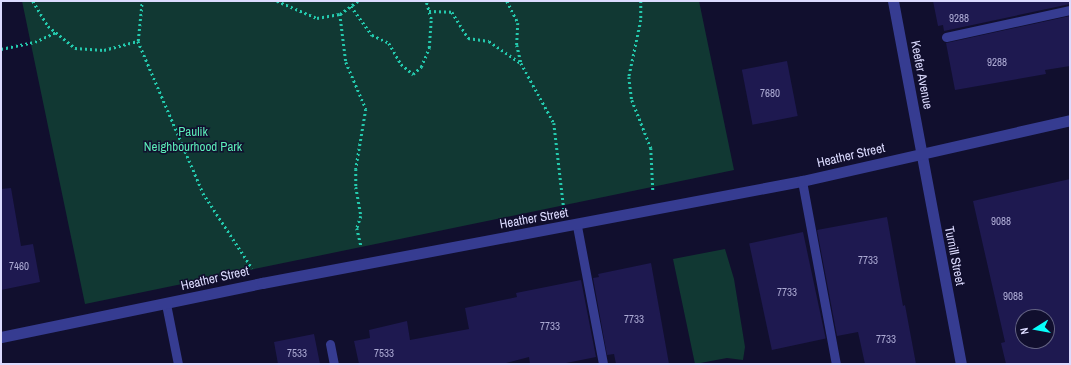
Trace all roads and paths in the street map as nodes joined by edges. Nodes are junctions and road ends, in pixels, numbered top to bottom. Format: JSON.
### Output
{"nodes":[{"id":1,"x":33,"y":1,"type":"edge"},
{"id":2,"x":142,"y":1,"type":"edge"},
{"id":3,"x":277,"y":1,"type":"edge"},
{"id":4,"x":358,"y":1,"type":"edge"},
{"id":5,"x":426,"y":1,"type":"edge"},
{"id":6,"x":507,"y":1,"type":"edge"},
{"id":7,"x":641,"y":1,"type":"edge"},
{"id":8,"x":892,"y":1,"type":"edge"},
{"id":9,"x":351,"y":6,"type":"junction"},
{"id":10,"x":1070,"y":10,"type":"edge"},
{"id":11,"x":429,"y":11,"type":"junction"},
{"id":12,"x":340,"y":14,"type":"junction"},
{"id":13,"x":56,"y":32,"type":"junction"},
{"id":14,"x":946,"y":37,"type":"dead end"},
{"id":15,"x":138,"y":41,"type":"junction"},
{"id":16,"x":1,"y":49,"type":"edge"},
{"id":17,"x":521,"y":63,"type":"junction"},
{"id":18,"x":1070,"y":120,"type":"edge"},
{"id":19,"x":921,"y":154,"type":"junction"},
{"id":20,"x":802,"y":181,"type":"junction"},
{"id":21,"x":654,"y":211,"type":"junction"},
{"id":22,"x":572,"y":227,"type":"junction"},
{"id":23,"x":366,"y":264,"type":"junction"},
{"id":24,"x":262,"y":283,"type":"junction"},
{"id":25,"x":166,"y":304,"type":"junction"},
{"id":26,"x":1,"y":337,"type":"edge"},
{"id":27,"x":330,"y":344,"type":"dead end"},
{"id":28,"x":178,"y":364,"type":"edge"},
{"id":29,"x":334,"y":364,"type":"edge"},
{"id":30,"x":603,"y":364,"type":"edge"},
{"id":31,"x":836,"y":364,"type":"edge"},
{"id":32,"x":961,"y":364,"type":"edge"}],
"edges":[{"from":1,"to":13,"type":"path"},
{"from":2,"to":15,"type":"path"},
{"from":3,"to":12,"type":"path"},
{"from":4,"to":9,"type":"path"},
{"from":5,"to":11,"type":"path"},
{"from":6,"to":17,"type":"path"},
{"from":7,"to":21,"type":"path"},
{"from":8,"to":19,"type":"street","name":"Keefer Avenue"},
{"from":9,"to":11,"type":"path"},
{"from":9,"to":12,"type":"path"},
{"from":10,"to":14,"type":"lane"},
{"from":11,"to":17,"type":"path"},
{"from":12,"to":23,"type":"path"},
{"from":13,"to":15,"type":"path"},
{"from":13,"to":16,"type":"path"},
{"from":15,"to":24,"type":"path"},
{"from":17,"to":22,"type":"path"},
{"from":18,"to":19,"type":"street","name":"Heather Street"},
{"from":19,"to":20,"type":"street","name":"Heather Street"},
{"from":19,"to":32,"type":"street","name":"Turnill Street"},
{"from":20,"to":21,"type":"street","name":"Heather Street"},
{"from":20,"to":31,"type":"lane"},
{"from":21,"to":22,"type":"street","name":"Heather Street"},
{"from":22,"to":23,"type":"street","name":"Heather Street"},
{"from":22,"to":30,"type":"lane"},
{"from":23,"to":24,"type":"street","name":"Heather Street"},
{"from":24,"to":25,"type":"street","name":"Heather Street"},
{"from":25,"to":26,"type":"street","name":"Heather Street"},
{"from":25,"to":28,"type":"lane"},
{"from":27,"to":29,"type":"lane"}]}
